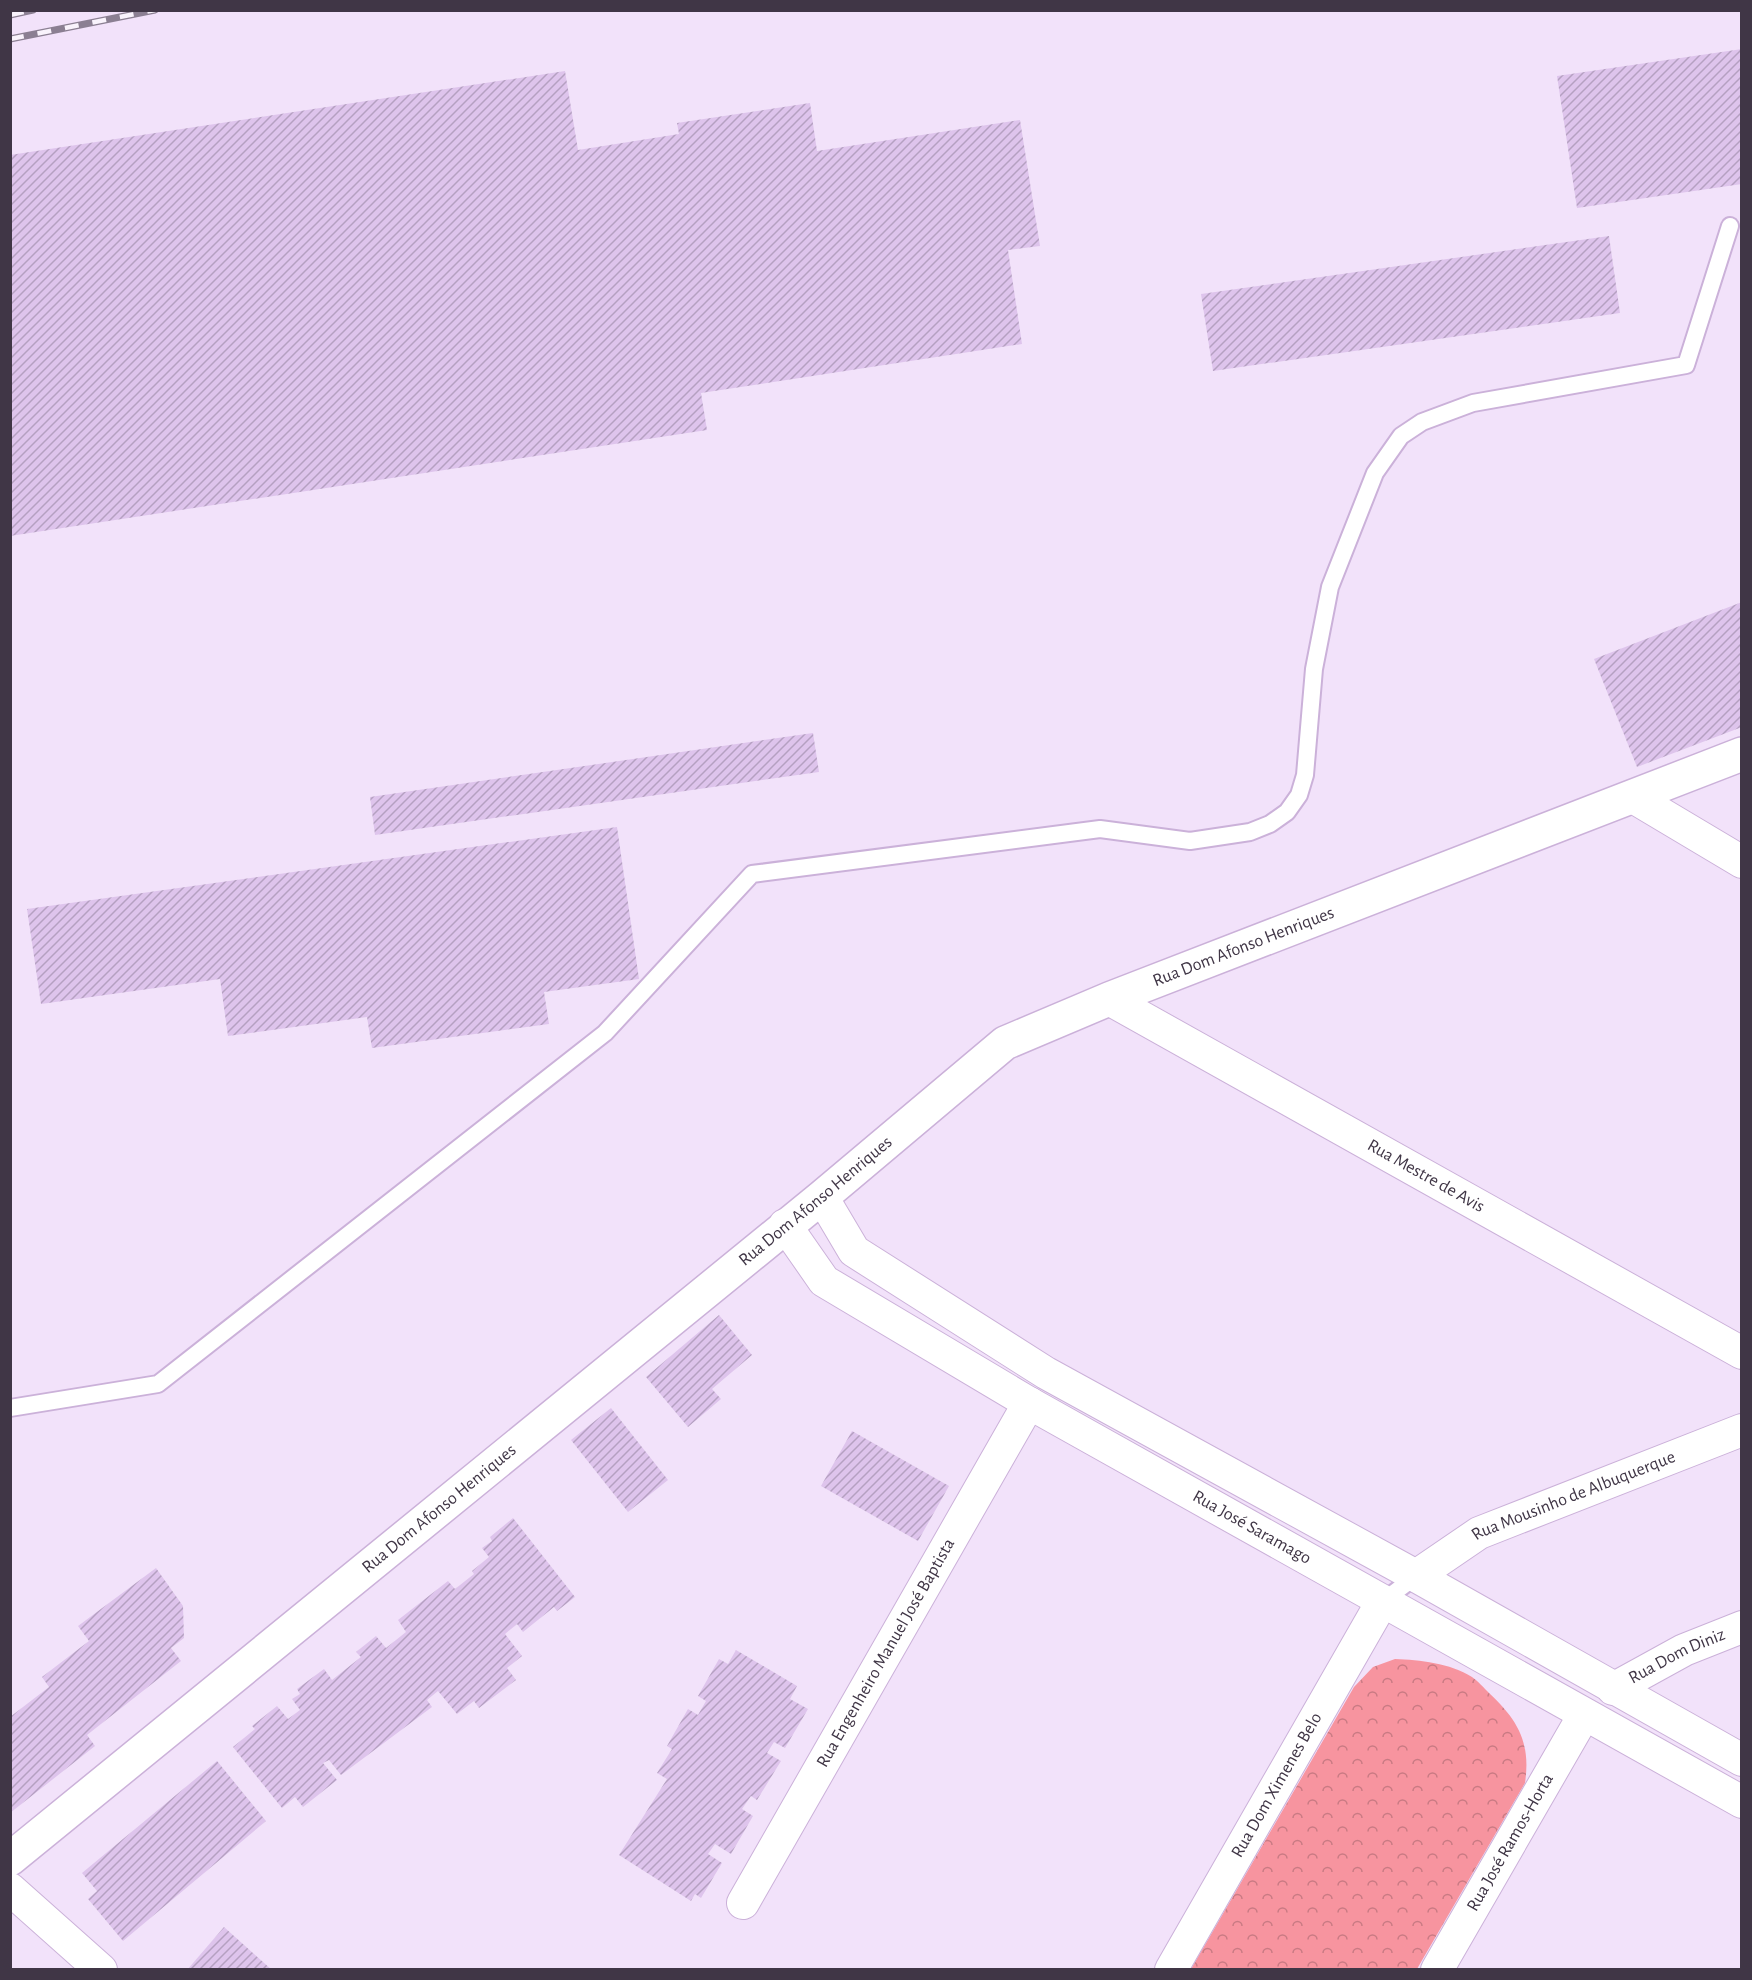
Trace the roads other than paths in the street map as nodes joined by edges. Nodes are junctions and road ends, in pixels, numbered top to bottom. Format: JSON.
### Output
{"nodes":[{"id":1,"x":1730,"y":226,"type":"dead end"},
{"id":2,"x":1742,"y":754,"type":"edge"},
{"id":3,"x":1633,"y":797,"type":"junction"},
{"id":4,"x":1742,"y":862,"type":"edge"},
{"id":5,"x":1109,"y":999,"type":"junction"},
{"id":6,"x":822,"y":1197,"type":"junction"},
{"id":7,"x":785,"y":1226,"type":"junction"},
{"id":8,"x":1742,"y":1353,"type":"edge"},
{"id":9,"x":1037,"y":1388,"type":"junction"},
{"id":10,"x":10,"y":1408,"type":"edge"},
{"id":11,"x":1742,"y":1430,"type":"edge"},
{"id":12,"x":1416,"y":1576,"type":"junction"},
{"id":13,"x":1382,"y":1602,"type":"junction"},
{"id":14,"x":1742,"y":1627,"type":"edge"},
{"id":15,"x":1613,"y":1689,"type":"junction"},
{"id":16,"x":1584,"y":1715,"type":"junction"},
{"id":17,"x":1742,"y":1760,"type":"edge"},
{"id":18,"x":1742,"y":1802,"type":"edge"},
{"id":19,"x":10,"y":1859,"type":"edge"},
{"id":20,"x":10,"y":1888,"type":"edge"},
{"id":21,"x":743,"y":1904,"type":"dead end"},
{"id":22,"x":101,"y":1970,"type":"edge"},
{"id":23,"x":1171,"y":1970,"type":"edge"},
{"id":24,"x":1437,"y":1970,"type":"edge"}],
"edges":[{"from":1,"to":10,"type":"lane"},
{"from":2,"to":3,"type":"street","name":"Rua Dom Afonso Henriques"},
{"from":3,"to":4,"type":"street"},
{"from":3,"to":5,"type":"street","name":"Rua Dom Afonso Henriques"},
{"from":5,"to":6,"type":"street","name":"Rua Dom Afonso Henriques"},
{"from":5,"to":8,"type":"street","name":"Rua Mestre de Avis"},
{"from":6,"to":7,"type":"street","name":"Rua Dom Afonso Henriques"},
{"from":6,"to":9,"type":"street","name":"Rua José Saramago"},
{"from":7,"to":9,"type":"street","name":"Rua José Saramago"},
{"from":7,"to":19,"type":"street","name":"Rua Dom Afonso Henriques"},
{"from":9,"to":12,"type":"street","name":"Rua José Saramago"},
{"from":9,"to":13,"type":"street","name":"Rua José Saramago"},
{"from":9,"to":21,"type":"street","name":"Rua Engenheiro Manuel José Baptista"},
{"from":11,"to":12,"type":"street","name":"Rua Mousinho de Albuquerque"},
{"from":12,"to":13,"type":"lane"},
{"from":12,"to":15,"type":"street","name":"Rua José Saramago"},
{"from":13,"to":16,"type":"street","name":"Rua José Saramago"},
{"from":13,"to":23,"type":"street","name":"Rua Dom Ximenes Belo"},
{"from":14,"to":15,"type":"street","name":"Rua Dom Diniz"},
{"from":15,"to":16,"type":"lane"},
{"from":15,"to":17,"type":"street","name":"Rua José Saramago"},
{"from":16,"to":18,"type":"street","name":"Rua José Saramago"},
{"from":16,"to":24,"type":"street","name":"Rua José Ramos-Horta"},
{"from":20,"to":22,"type":"street"}]}
